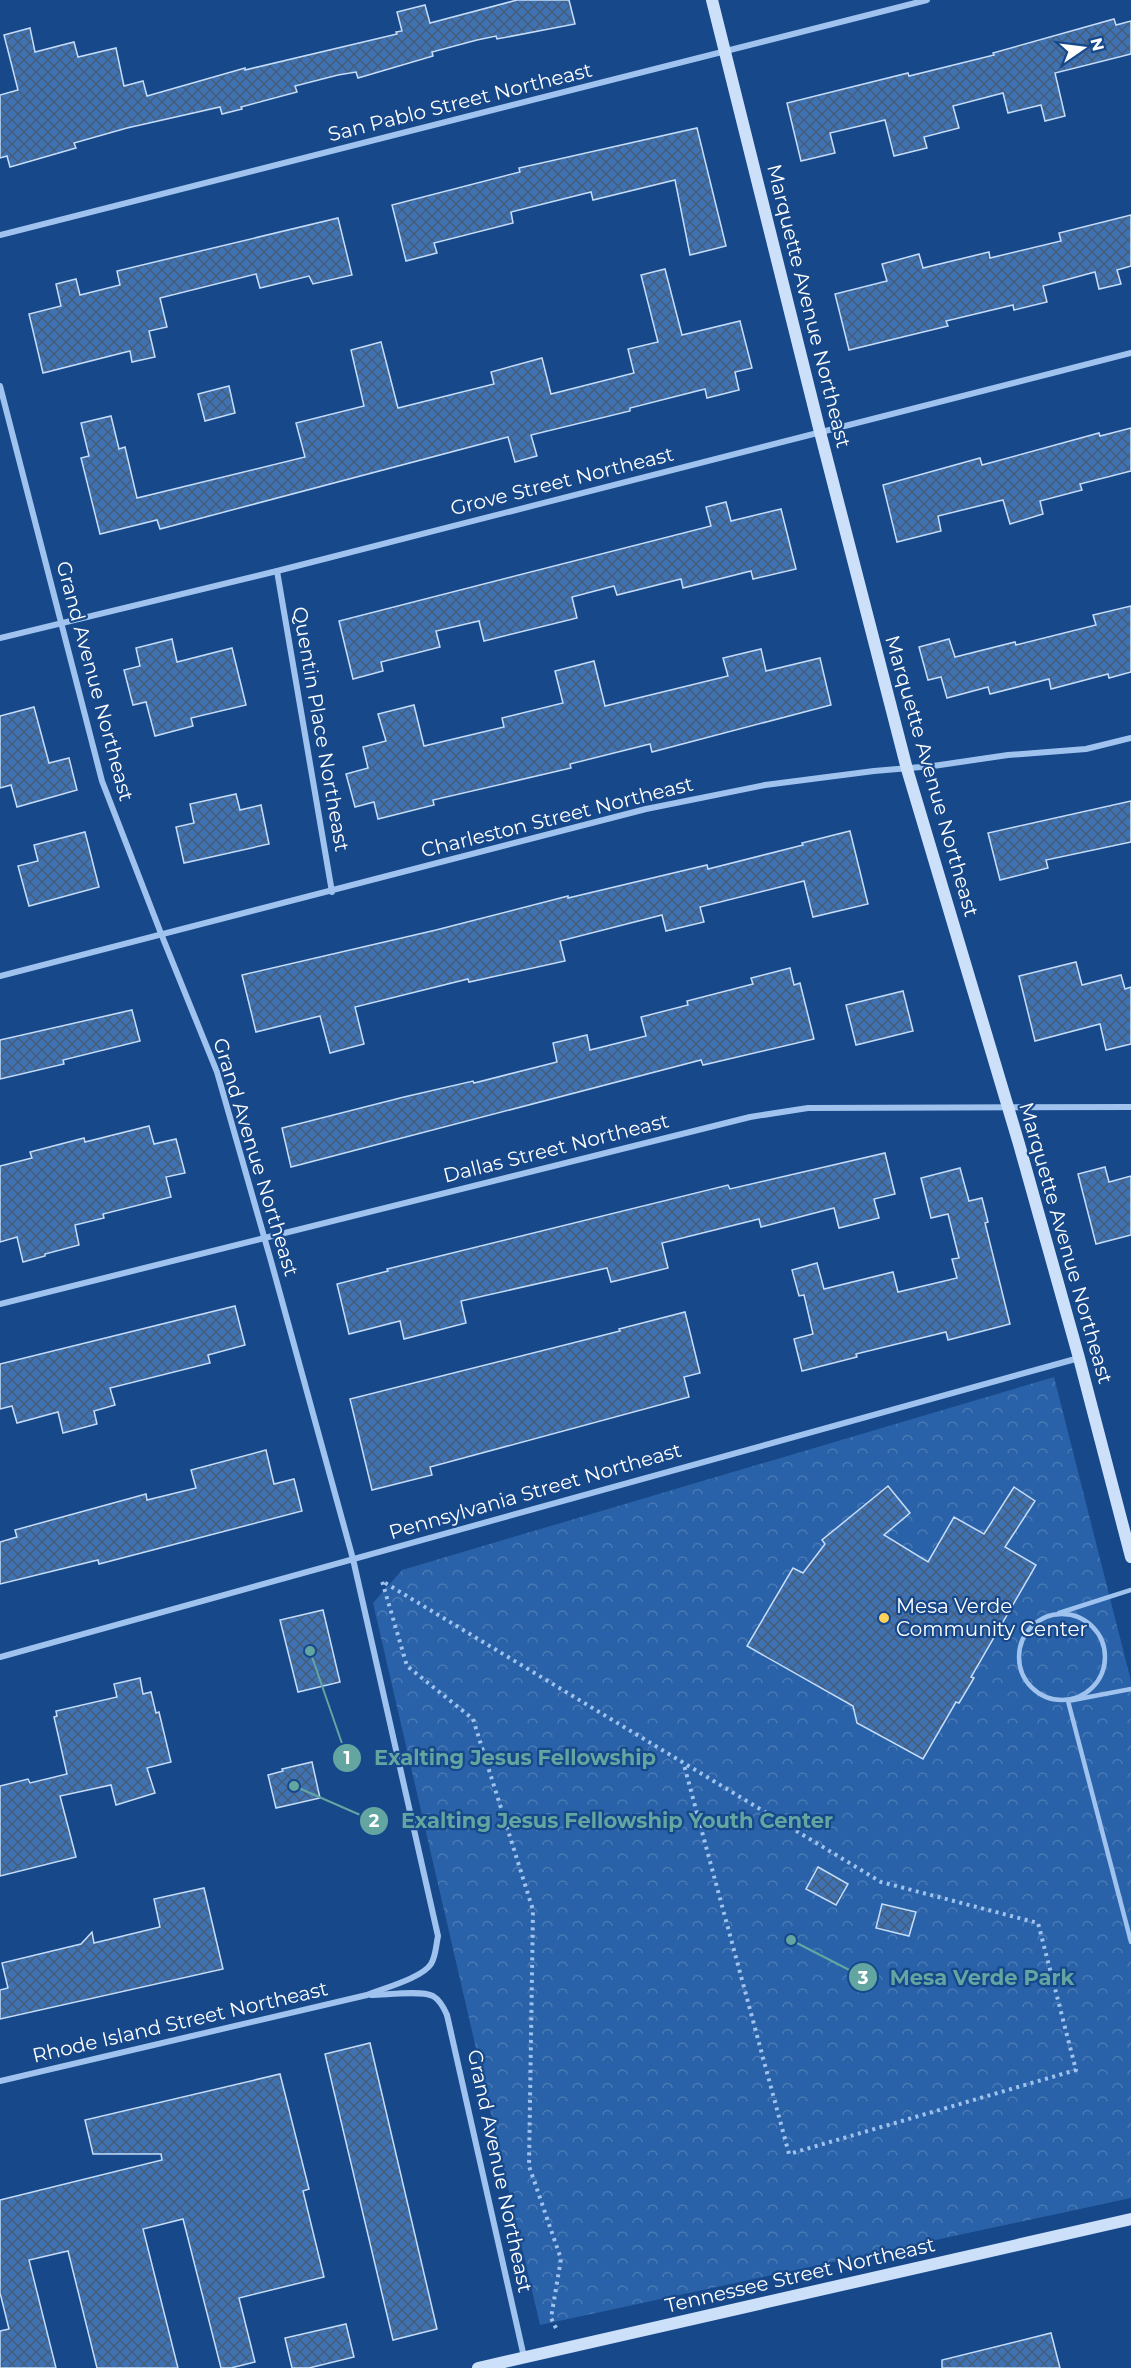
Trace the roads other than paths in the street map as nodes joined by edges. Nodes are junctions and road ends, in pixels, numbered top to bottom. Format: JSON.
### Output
{"nodes":[{"id":1,"x":712,"y":0,"type":"edge"},
{"id":2,"x":927,"y":0,"type":"edge"},
{"id":3,"x":725,"y":52,"type":"junction"},
{"id":4,"x":0,"y":235,"type":"edge"},
{"id":5,"x":1131,"y":352,"type":"edge"},
{"id":6,"x":0,"y":386,"type":"edge"},
{"id":7,"x":820,"y":432,"type":"junction"},
{"id":8,"x":277,"y":571,"type":"junction"},
{"id":9,"x":61,"y":622,"type":"junction"},
{"id":10,"x":0,"y":638,"type":"edge"},
{"id":11,"x":1131,"y":738,"type":"edge"},
{"id":12,"x":907,"y":769,"type":"junction"},
{"id":13,"x":332,"y":892,"type":"junction"},
{"id":14,"x":162,"y":936,"type":"junction"},
{"id":15,"x":0,"y":976,"type":"edge"},
{"id":16,"x":1007,"y":1107,"type":"junction"},
{"id":17,"x":1131,"y":1107,"type":"edge"},
{"id":18,"x":265,"y":1239,"type":"junction"},
{"id":19,"x":0,"y":1304,"type":"edge"},
{"id":20,"x":1079,"y":1358,"type":"junction"},
{"id":21,"x":1131,"y":1557,"type":"edge"},
{"id":22,"x":353,"y":1559,"type":"junction"},
{"id":23,"x":1131,"y":1590,"type":"edge"},
{"id":24,"x":1049,"y":1616,"type":"junction"},
{"id":25,"x":0,"y":1657,"type":"edge"},
{"id":26,"x":1131,"y":1689,"type":"edge"},
{"id":27,"x":1068,"y":1701,"type":"junction"},
{"id":28,"x":1131,"y":1942,"type":"edge"},
{"id":29,"x":436,"y":1950,"type":"joint"},
{"id":30,"x":367,"y":1995,"type":"junction"},
{"id":31,"x":434,"y":1997,"type":"joint"},
{"id":32,"x":0,"y":2080,"type":"edge"},
{"id":33,"x":1131,"y":2219,"type":"edge"},
{"id":34,"x":524,"y":2357,"type":"junction"},
{"id":35,"x":478,"y":2368,"type":"edge"}],
"edges":[{"from":1,"to":3,"type":"street","name":"Marquette Avenue Northeast"},
{"from":2,"to":3,"type":"street","name":"San Pablo Street Northeast"},
{"from":3,"to":4,"type":"street","name":"San Pablo Street Northeast"},
{"from":3,"to":7,"type":"street","name":"Marquette Avenue Northeast"},
{"from":5,"to":7,"type":"street","name":"Grove Street Northeast"},
{"from":6,"to":9,"type":"street","name":"Grand Avenue Northeast"},
{"from":7,"to":8,"type":"street","name":"Grove Street Northeast"},
{"from":7,"to":12,"type":"street","name":"Marquette Avenue Northeast"},
{"from":8,"to":9,"type":"street","name":"Grove Street Northeast"},
{"from":8,"to":13,"type":"street","name":"Quentin Place Northeast"},
{"from":9,"to":10,"type":"street","name":"Grove Street Northeast"},
{"from":9,"to":14,"type":"street","name":"Grand Avenue Northeast"},
{"from":11,"to":12,"type":"street","name":"Charleston Street Northeast"},
{"from":12,"to":13,"type":"street","name":"Charleston Street Northeast"},
{"from":12,"to":16,"type":"street","name":"Marquette Avenue Northeast"},
{"from":13,"to":14,"type":"street","name":"Charleston Street Northeast"},
{"from":14,"to":15,"type":"street","name":"Charleston Street Northeast"},
{"from":14,"to":18,"type":"street","name":"Grand Avenue Northeast"},
{"from":16,"to":17,"type":"street","name":"Dallas Street Northeast"},
{"from":16,"to":18,"type":"street","name":"Dallas Street Northeast"},
{"from":16,"to":20,"type":"street","name":"Marquette Avenue Northeast"},
{"from":18,"to":19,"type":"street","name":"Dallas Street Northeast"},
{"from":18,"to":22,"type":"street","name":"Grand Avenue Northeast"},
{"from":20,"to":21,"type":"street","name":"Marquette Avenue Northeast"},
{"from":20,"to":22,"type":"street","name":"Pennsylvania Street Northeast"},
{"from":22,"to":25,"type":"street","name":"Pennsylvania Street Northeast"},
{"from":22,"to":29,"type":"street","name":"Grand Avenue Northeast"},
{"from":23,"to":24,"type":"lane"},
{"from":24,"to":27,"type":"lane"},
{"from":24,"to":27,"type":"lane"},
{"from":26,"to":27,"type":"lane"},
{"from":27,"to":28,"type":"lane"},
{"from":29,"to":30,"type":"street","name":"Rhode Island Street Northeast"},
{"from":30,"to":31,"type":"street","name":"Rhode Island Street Northeast"},
{"from":30,"to":32,"type":"street","name":"Rhode Island Street Northeast"},
{"from":31,"to":34,"type":"street","name":"Grand Avenue Northeast"},
{"from":33,"to":34,"type":"street","name":"Tennessee Street Northeast"},
{"from":34,"to":35,"type":"street","name":"Tennessee Street Northeast"}]}
